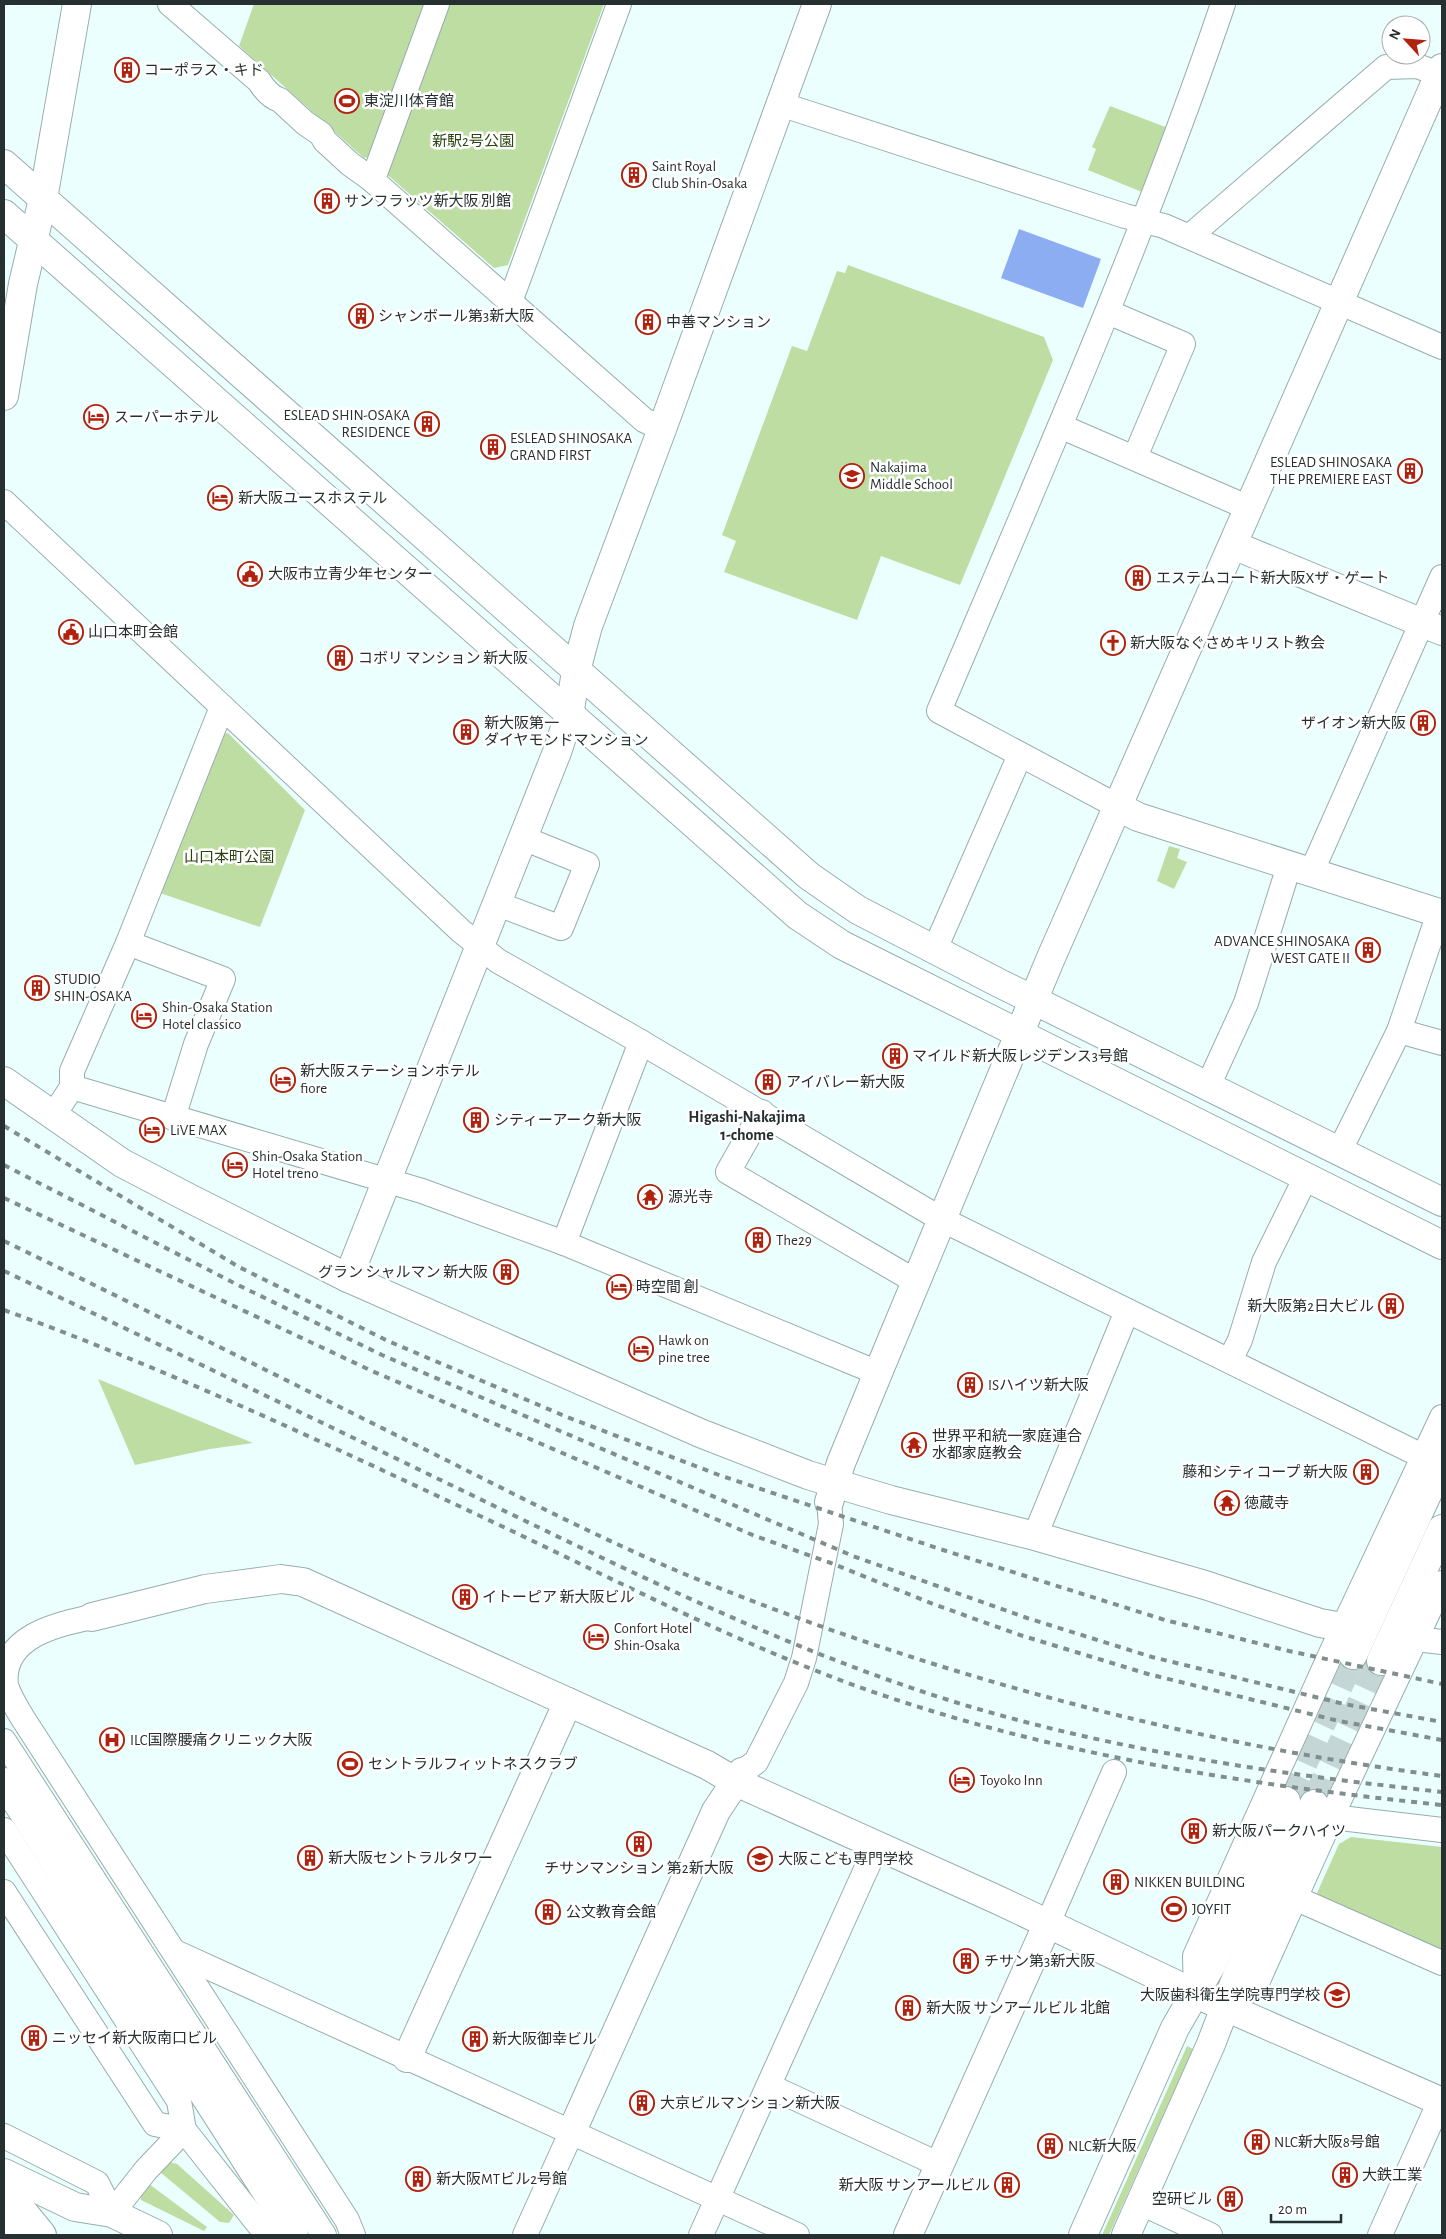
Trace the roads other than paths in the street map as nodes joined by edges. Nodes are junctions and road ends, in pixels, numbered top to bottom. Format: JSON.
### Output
{"nodes":[{"id":1,"x":77,"y":4,"type":"edge"},
{"id":2,"x":170,"y":4,"type":"edge"},
{"id":3,"x":437,"y":4,"type":"edge"},
{"id":4,"x":619,"y":4,"type":"edge"},
{"id":5,"x":817,"y":4,"type":"edge"},
{"id":6,"x":1223,"y":4,"type":"edge"},
{"id":7,"x":1441,"y":71,"type":"edge"},
{"id":8,"x":780,"y":104,"type":"junction"},
{"id":9,"x":4,"y":164,"type":"edge"},
{"id":10,"x":371,"y":179,"type":"junction"},
{"id":11,"x":43,"y":199,"type":"junction"},
{"id":12,"x":4,"y":214,"type":"edge"},
{"id":13,"x":1144,"y":221,"type":"junction"},
{"id":14,"x":1190,"y":236,"type":"junction"},
{"id":15,"x":34,"y":239,"type":"junction"},
{"id":16,"x":510,"y":302,"type":"junction"},
{"id":17,"x":1339,"y":302,"type":"junction"},
{"id":18,"x":1108,"y":312,"type":"junction"},
{"id":19,"x":1442,"y":347,"type":"edge"},
{"id":20,"x":4,"y":396,"type":"edge"},
{"id":21,"x":1060,"y":426,"type":"junction"},
{"id":22,"x":662,"y":429,"type":"junction"},
{"id":23,"x":1135,"y":458,"type":"junction"},
{"id":24,"x":4,"y":502,"type":"edge"},
{"id":25,"x":1249,"y":508,"type":"junction"},
{"id":26,"x":1233,"y":545,"type":"junction"},
{"id":27,"x":1442,"y":577,"type":"edge"},
{"id":28,"x":1432,"y":627,"type":"edge"},
{"id":29,"x":576,"y":670,"type":"junction"},
{"id":30,"x":222,"y":707,"type":"junction"},
{"id":31,"x":570,"y":716,"type":"junction"},
{"id":32,"x":1020,"y":754,"type":"junction"},
{"id":33,"x":1117,"y":806,"type":"junction"},
{"id":34,"x":524,"y":838,"type":"junction"},
{"id":35,"x":1300,"y":869,"type":"junction"},
{"id":36,"x":498,"y":904,"type":"junction"},
{"id":37,"x":1441,"y":914,"type":"edge"},
{"id":38,"x":128,"y":943,"type":"junction"},
{"id":39,"x":481,"y":947,"type":"junction"},
{"id":40,"x":935,"y":949,"type":"junction"},
{"id":41,"x":1035,"y":1000,"type":"junction"},
{"id":42,"x":1398,"y":1030,"type":"junction"},
{"id":43,"x":1020,"y":1033,"type":"junction"},
{"id":44,"x":641,"y":1042,"type":"junction"},
{"id":45,"x":1442,"y":1043,"type":"edge"},
{"id":46,"x":4,"y":1081,"type":"edge"},
{"id":47,"x":1208,"y":1086,"type":"junction"},
{"id":48,"x":72,"y":1087,"type":"junction"},
{"id":49,"x":762,"y":1112,"type":"junction"},
{"id":50,"x":54,"y":1116,"type":"junction"},
{"id":51,"x":173,"y":1118,"type":"junction"},
{"id":52,"x":1339,"y":1152,"type":"junction"},
{"id":53,"x":1306,"y":1177,"type":"junction"},
{"id":54,"x":386,"y":1180,"type":"junction"},
{"id":55,"x":1442,"y":1202,"type":"edge"},
{"id":56,"x":941,"y":1218,"type":"junction"},
{"id":57,"x":564,"y":1242,"type":"junction"},
{"id":58,"x":1442,"y":1245,"type":"edge"},
{"id":59,"x":348,"y":1278,"type":"junction"},
{"id":60,"x":915,"y":1281,"type":"junction"},
{"id":61,"x":1127,"y":1311,"type":"junction"},
{"id":62,"x":1230,"y":1360,"type":"junction"},
{"id":63,"x":878,"y":1373,"type":"junction"},
{"id":64,"x":1442,"y":1417,"type":"edge"},
{"id":65,"x":1433,"y":1459,"type":"edge"},
{"id":66,"x":832,"y":1493,"type":"junction"},
{"id":67,"x":1442,"y":1529,"type":"edge"},
{"id":68,"x":1035,"y":1536,"type":"junction"},
{"id":69,"x":1442,"y":1583,"type":"edge"},
{"id":70,"x":92,"y":1617,"type":"joint"},
{"id":71,"x":1343,"y":1627,"type":"junction"},
{"id":72,"x":1416,"y":1639,"type":"junction"},
{"id":73,"x":1442,"y":1642,"type":"edge"},
{"id":74,"x":1353,"y":1655,"type":"tunnel mouth"},
{"id":75,"x":1381,"y":1661,"type":"tunnel mouth"},
{"id":76,"x":568,"y":1702,"type":"junction"},
{"id":77,"x":4,"y":1725,"type":"edge"},
{"id":78,"x":4,"y":1741,"type":"edge"},
{"id":79,"x":44,"y":1750,"type":"junction"},
{"id":80,"x":1114,"y":1772,"type":"dead end"},
{"id":81,"x":739,"y":1777,"type":"junction"},
{"id":82,"x":4,"y":1782,"type":"edge"},
{"id":83,"x":1286,"y":1801,"type":"tunnel mouth"},
{"id":84,"x":1323,"y":1811,"type":"junction"},
{"id":85,"x":4,"y":1830,"type":"edge"},
{"id":86,"x":1442,"y":1830,"type":"edge"},
{"id":87,"x":877,"y":1845,"type":"junction"},
{"id":88,"x":4,"y":1892,"type":"edge"},
{"id":89,"x":1295,"y":1898,"type":"junction"},
{"id":90,"x":1048,"y":1923,"type":"junction"},
{"id":91,"x":175,"y":1952,"type":"junction"},
{"id":92,"x":1442,"y":1963,"type":"edge"},
{"id":93,"x":1196,"y":1994,"type":"junction"},
{"id":94,"x":1226,"y":2007,"type":"junction"},
{"id":95,"x":407,"y":2058,"type":"junction"},
{"id":96,"x":769,"y":2086,"type":"junction"},
{"id":97,"x":1441,"y":2101,"type":"edge"},
{"id":98,"x":184,"y":2130,"type":"junction"},
{"id":99,"x":571,"y":2133,"type":"junction"},
{"id":100,"x":4,"y":2136,"type":"edge"},
{"id":101,"x":940,"y":2165,"type":"junction"},
{"id":102,"x":4,"y":2173,"type":"edge"},
{"id":103,"x":4,"y":2188,"type":"edge"},
{"id":104,"x":717,"y":2199,"type":"junction"},
{"id":105,"x":1141,"y":2203,"type":"junction"},
{"id":106,"x":112,"y":2213,"type":"junction"},
{"id":107,"x":4,"y":2221,"type":"edge"},
{"id":108,"x":34,"y":2235,"type":"edge"},
{"id":109,"x":42,"y":2235,"type":"edge"},
{"id":110,"x":158,"y":2235,"type":"edge"},
{"id":111,"x":267,"y":2235,"type":"edge"},
{"id":112,"x":294,"y":2235,"type":"edge"},
{"id":113,"x":324,"y":2235,"type":"edge"},
{"id":114,"x":353,"y":2235,"type":"edge"},
{"id":115,"x":525,"y":2235,"type":"edge"},
{"id":116,"x":701,"y":2235,"type":"edge"},
{"id":117,"x":797,"y":2235,"type":"edge"},
{"id":118,"x":908,"y":2235,"type":"edge"},
{"id":119,"x":1083,"y":2235,"type":"edge"},
{"id":120,"x":1126,"y":2235,"type":"edge"},
{"id":121,"x":1210,"y":2235,"type":"edge"},
{"id":122,"x":1380,"y":2235,"type":"edge"}],
"edges":[{"from":1,"to":11,"type":"main road"},
{"from":2,"to":10,"type":"street"},
{"from":3,"to":10,"type":"street"},
{"from":4,"to":16,"type":"street"},
{"from":5,"to":8,"type":"main road"},
{"from":6,"to":13,"type":"street"},
{"from":7,"to":14,"type":"street"},
{"from":7,"to":17,"type":"main road"},
{"from":8,"to":13,"type":"street"},
{"from":8,"to":22,"type":"main road"},
{"from":9,"to":11,"type":"main road"},
{"from":10,"to":16,"type":"street"},
{"from":11,"to":15,"type":"main road"},
{"from":11,"to":29,"type":"main road"},
{"from":12,"to":15,"type":"main road"},
{"from":13,"to":14,"type":"street"},
{"from":13,"to":18,"type":"street"},
{"from":14,"to":17,"type":"street"},
{"from":15,"to":20,"type":"main road"},
{"from":15,"to":31,"type":"main road"},
{"from":16,"to":22,"type":"street"},
{"from":17,"to":19,"type":"street"},
{"from":17,"to":25,"type":"main road"},
{"from":18,"to":21,"type":"street"},
{"from":18,"to":23,"type":"street"},
{"from":21,"to":23,"type":"street"},
{"from":21,"to":32,"type":"street"},
{"from":22,"to":29,"type":"main road"},
{"from":23,"to":25,"type":"street"},
{"from":24,"to":30,"type":"street"},
{"from":25,"to":26,"type":"main road"},
{"from":26,"to":28,"type":"main road"},
{"from":26,"to":33,"type":"main road"},
{"from":27,"to":28,"type":"street"},
{"from":28,"to":35,"type":"street"},
{"from":29,"to":31,"type":"main road"},
{"from":29,"to":40,"type":"main road"},
{"from":30,"to":38,"type":"street"},
{"from":30,"to":39,"type":"street"},
{"from":31,"to":34,"type":"main road"},
{"from":31,"to":43,"type":"main road"},
{"from":32,"to":33,"type":"street"},
{"from":32,"to":40,"type":"street"},
{"from":33,"to":35,"type":"main road"},
{"from":33,"to":41,"type":"main road"},
{"from":34,"to":36,"type":"main road"},
{"from":34,"to":36,"type":"street"},
{"from":35,"to":37,"type":"main road"},
{"from":35,"to":47,"type":"street"},
{"from":36,"to":39,"type":"main road"},
{"from":37,"to":42,"type":"street"},
{"from":38,"to":48,"type":"street"},
{"from":38,"to":51,"type":"street"},
{"from":39,"to":44,"type":"street"},
{"from":39,"to":54,"type":"main road"},
{"from":40,"to":41,"type":"main road"},
{"from":41,"to":43,"type":"main road"},
{"from":41,"to":47,"type":"main road"},
{"from":42,"to":45,"type":"street"},
{"from":42,"to":52,"type":"street"},
{"from":43,"to":53,"type":"main road"},
{"from":43,"to":56,"type":"main road"},
{"from":44,"to":49,"type":"street"},
{"from":44,"to":57,"type":"street"},
{"from":46,"to":50,"type":"main road"},
{"from":47,"to":52,"type":"main road"},
{"from":48,"to":50,"type":"street"},
{"from":48,"to":51,"type":"street"},
{"from":49,"to":56,"type":"street"},
{"from":49,"to":60,"type":"street"},
{"from":50,"to":59,"type":"main road"},
{"from":51,"to":54,"type":"street"},
{"from":52,"to":55,"type":"main road"},
{"from":53,"to":58,"type":"main road"},
{"from":53,"to":62,"type":"street"},
{"from":54,"to":57,"type":"street"},
{"from":54,"to":59,"type":"main road"},
{"from":56,"to":60,"type":"main road"},
{"from":56,"to":61,"type":"street"},
{"from":57,"to":63,"type":"street"},
{"from":59,"to":66,"type":"main road"},
{"from":60,"to":63,"type":"main road"},
{"from":61,"to":62,"type":"street"},
{"from":61,"to":68,"type":"street"},
{"from":62,"to":65,"type":"street"},
{"from":63,"to":66,"type":"main road"},
{"from":64,"to":65,"type":"street"},
{"from":65,"to":71,"type":"street"},
{"from":65,"to":74,"type":"main road"},
{"from":66,"to":68,"type":"main road"},
{"from":66,"to":81,"type":"street"},
{"from":67,"to":75,"type":"main road"},
{"from":68,"to":71,"type":"main road"},
{"from":69,"to":72,"type":"street"},
{"from":70,"to":76,"type":"main road"},
{"from":70,"to":79,"type":"street"},
{"from":71,"to":93,"type":"street"},
{"from":72,"to":73,"type":"street"},
{"from":72,"to":84,"type":"street"},
{"from":76,"to":81,"type":"main road"},
{"from":76,"to":95,"type":"main road"},
{"from":77,"to":79,"type":"street"},
{"from":78,"to":113,"type":"street"},
{"from":79,"to":91,"type":"street"},
{"from":80,"to":90,"type":"street"},
{"from":81,"to":87,"type":"main road"},
{"from":81,"to":99,"type":"main road"},
{"from":82,"to":112,"type":"main road"},
{"from":83,"to":93,"type":"main road"},
{"from":84,"to":86,"type":"street"},
{"from":84,"to":89,"type":"street"},
{"from":84,"to":94,"type":"main road"},
{"from":85,"to":98,"type":"street"},
{"from":87,"to":90,"type":"main road"},
{"from":87,"to":96,"type":"street"},
{"from":88,"to":98,"type":"street"},
{"from":89,"to":92,"type":"street"},
{"from":89,"to":94,"type":"street"},
{"from":90,"to":93,"type":"main road"},
{"from":90,"to":101,"type":"main road"},
{"from":91,"to":95,"type":"street"},
{"from":91,"to":114,"type":"street"},
{"from":93,"to":94,"type":"main road"},
{"from":93,"to":119,"type":"main road"},
{"from":94,"to":97,"type":"main road"},
{"from":94,"to":105,"type":"main road"},
{"from":95,"to":99,"type":"street"},
{"from":96,"to":101,"type":"street"},
{"from":96,"to":104,"type":"street"},
{"from":97,"to":122,"type":"street"},
{"from":98,"to":106,"type":"street"},
{"from":98,"to":111,"type":"street"},
{"from":99,"to":104,"type":"street"},
{"from":99,"to":115,"type":"street"},
{"from":100,"to":106,"type":"street"},
{"from":101,"to":118,"type":"main road"},
{"from":102,"to":106,"type":"main road"},
{"from":103,"to":109,"type":"main road"},
{"from":104,"to":116,"type":"street"},
{"from":104,"to":117,"type":"street"},
{"from":105,"to":120,"type":"main road"},
{"from":105,"to":121,"type":"street"},
{"from":106,"to":110,"type":"main road"},
{"from":107,"to":108,"type":"main road"}]}
